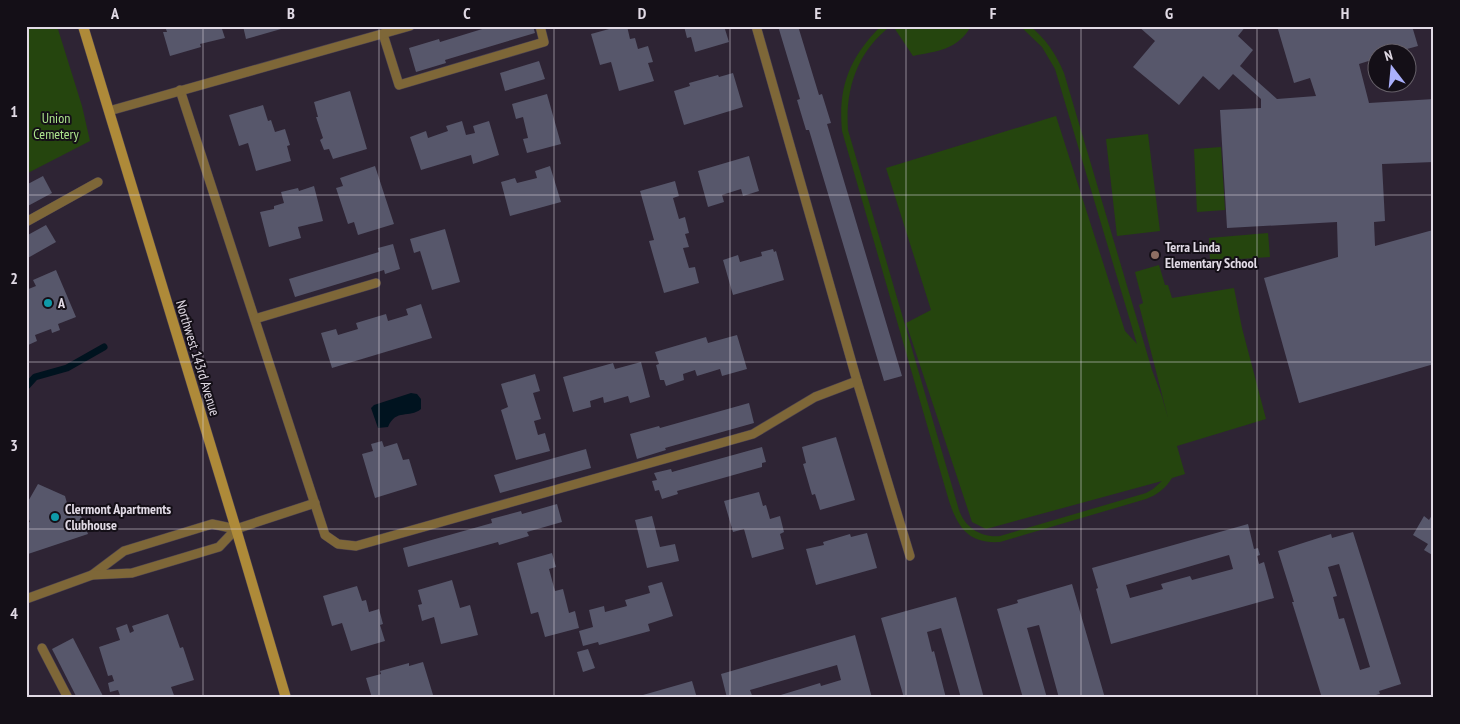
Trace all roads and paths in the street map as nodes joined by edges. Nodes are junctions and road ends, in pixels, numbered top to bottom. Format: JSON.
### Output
{"nodes":[{"id":1,"x":83,"y":26,"type":"edge"},
{"id":2,"x":410,"y":26,"type":"edge"},
{"id":3,"x":540,"y":26,"type":"edge"},
{"id":4,"x":756,"y":26,"type":"edge"},
{"id":5,"x":382,"y":34,"type":"junction"},
{"id":6,"x":180,"y":90,"type":"junction"},
{"id":7,"x":109,"y":111,"type":"junction"},
{"id":8,"x":98,"y":182,"type":"dead end"},
{"id":9,"x":26,"y":222,"type":"edge"},
{"id":10,"x":376,"y":283,"type":"dead end"},
{"id":11,"x":255,"y":318,"type":"junction"},
{"id":12,"x":857,"y":381,"type":"junction"},
{"id":13,"x":315,"y":504,"type":"junction"},
{"id":14,"x":236,"y":529,"type":"junction"},
{"id":15,"x":910,"y":556,"type":"dead end"},
{"id":16,"x":92,"y":575,"type":"junction"},
{"id":17,"x":26,"y":598,"type":"edge"},
{"id":18,"x":42,"y":648,"type":"dead end"},
{"id":19,"x":68,"y":698,"type":"edge"},
{"id":20,"x":286,"y":698,"type":"edge"}],
"edges":[{"from":1,"to":7,"type":"main road","name":"Northwest 143rd Avenue"},
{"from":2,"to":5,"type":"lane"},
{"from":3,"to":5,"type":"lane"},
{"from":4,"to":12,"type":"lane"},
{"from":5,"to":6,"type":"lane"},
{"from":6,"to":7,"type":"lane"},
{"from":6,"to":11,"type":"lane"},
{"from":7,"to":14,"type":"main road","name":"Northwest 143rd Avenue"},
{"from":8,"to":9,"type":"lane"},
{"from":10,"to":11,"type":"lane"},
{"from":11,"to":13,"type":"lane"},
{"from":12,"to":13,"type":"lane"},
{"from":12,"to":15,"type":"lane"},
{"from":13,"to":14,"type":"lane"},
{"from":14,"to":16,"type":"lane"},
{"from":14,"to":16,"type":"lane"},
{"from":14,"to":20,"type":"main road","name":"Northwest 143rd Avenue"},
{"from":16,"to":17,"type":"lane"},
{"from":18,"to":19,"type":"lane"}]}
